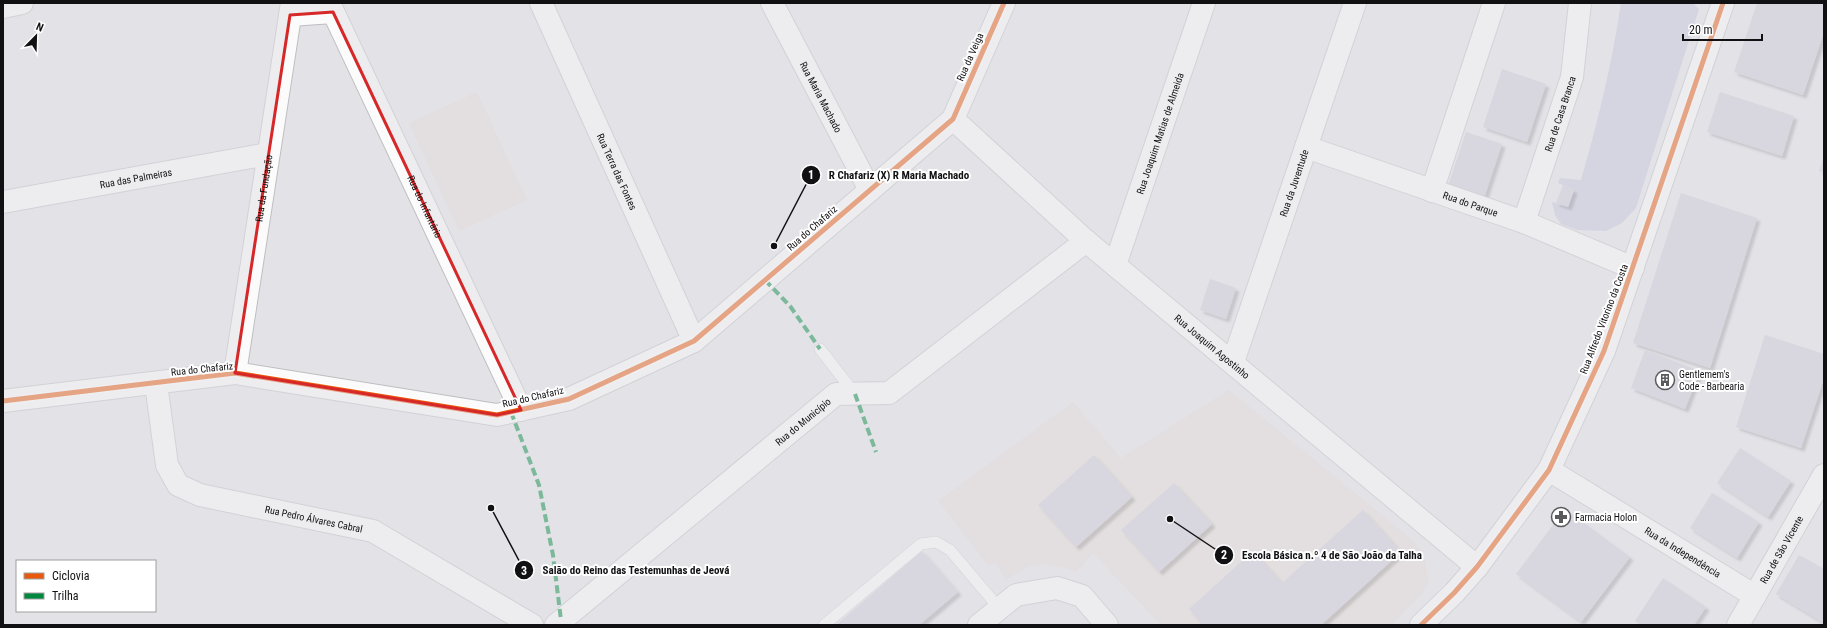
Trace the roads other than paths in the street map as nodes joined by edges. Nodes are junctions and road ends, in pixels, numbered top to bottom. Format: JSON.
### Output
{"nodes":[{"id":1,"x":22,"y":3,"type":"edge"},
{"id":2,"x":541,"y":3,"type":"edge"},
{"id":3,"x":772,"y":3,"type":"edge"},
{"id":4,"x":1004,"y":3,"type":"edge"},
{"id":5,"x":1204,"y":3,"type":"edge"},
{"id":6,"x":1355,"y":3,"type":"edge"},
{"id":7,"x":1494,"y":3,"type":"edge"},
{"id":8,"x":1580,"y":3,"type":"edge"},
{"id":9,"x":1723,"y":3,"type":"edge"},
{"id":10,"x":3,"y":7,"type":"edge"},
{"id":11,"x":331,"y":7,"type":"edge"},
{"id":12,"x":291,"y":9,"type":"edge"},
{"id":13,"x":953,"y":119,"type":"junction"},
{"id":14,"x":1306,"y":147,"type":"junction"},
{"id":15,"x":268,"y":154,"type":"junction"},
{"id":16,"x":870,"y":190,"type":"junction"},
{"id":17,"x":1432,"y":191,"type":"junction"},
{"id":18,"x":3,"y":202,"type":"edge"},
{"id":19,"x":1524,"y":222,"type":"junction"},
{"id":20,"x":1086,"y":241,"type":"junction"},
{"id":21,"x":1115,"y":265,"type":"junction"},
{"id":22,"x":1633,"y":268,"type":"junction"},
{"id":23,"x":694,"y":341,"type":"junction"},
{"id":24,"x":820,"y":349,"type":"dead end"},
{"id":25,"x":1233,"y":362,"type":"junction"},
{"id":26,"x":235,"y":373,"type":"junction"},
{"id":27,"x":156,"y":384,"type":"junction"},
{"id":28,"x":855,"y":394,"type":"junction"},
{"id":29,"x":3,"y":401,"type":"edge"},
{"id":30,"x":521,"y":410,"type":"junction"},
{"id":31,"x":1549,"y":470,"type":"junction"},
{"id":32,"x":1824,"y":475,"type":"edge"},
{"id":33,"x":1477,"y":567,"type":"junction"},
{"id":34,"x":1755,"y":596,"type":"junction"},
{"id":35,"x":999,"y":608,"type":"junction"},
{"id":36,"x":532,"y":625,"type":"edge"},
{"id":37,"x":556,"y":625,"type":"edge"},
{"id":38,"x":824,"y":625,"type":"edge"},
{"id":39,"x":979,"y":625,"type":"edge"},
{"id":40,"x":1107,"y":625,"type":"edge"},
{"id":41,"x":1421,"y":625,"type":"edge"},
{"id":42,"x":1738,"y":625,"type":"edge"}],
"edges":[{"from":1,"to":10,"type":"street"},
{"from":2,"to":23,"type":"street","name":"Rua Terra das Fontes"},
{"from":3,"to":16,"type":"street","name":"Rua Maria Machado"},
{"from":4,"to":13,"type":"street","name":"Rua da Veiga"},
{"from":5,"to":21,"type":"street","name":"Rua Joaquim Matias de Almeida"},
{"from":6,"to":14,"type":"street","name":"Rua da Juventude"},
{"from":7,"to":17,"type":"street"},
{"from":8,"to":19,"type":"street","name":"Rua de Casa Branca"},
{"from":9,"to":22,"type":"street","name":"Rua Alfredo Vitorino da Costa"},
{"from":11,"to":12,"type":"street"},
{"from":11,"to":30,"type":"street","name":"Rua do Infantário"},
{"from":12,"to":15,"type":"street","name":"Rua da Fundação"},
{"from":13,"to":16,"type":"street","name":"Rua do Chafariz"},
{"from":13,"to":20,"type":"street","name":"Rua Joaquim Agostinho"},
{"from":14,"to":17,"type":"street","name":"Rua do Parque"},
{"from":14,"to":25,"type":"street","name":"Rua da Juventude"},
{"from":15,"to":18,"type":"street","name":"Rua das Palmeiras"},
{"from":15,"to":26,"type":"street","name":"Rua da Fundação"},
{"from":16,"to":23,"type":"street","name":"Rua do Chafariz"},
{"from":17,"to":19,"type":"street","name":"Rua do Parque"},
{"from":19,"to":22,"type":"street","name":"Rua do Parque"},
{"from":20,"to":21,"type":"street","name":"Rua Joaquim Agostinho"},
{"from":20,"to":28,"type":"street","name":"Rua do Município"},
{"from":21,"to":25,"type":"street","name":"Rua Joaquim Agostinho"},
{"from":22,"to":31,"type":"street","name":"Rua Alfredo Vitorino da Costa"},
{"from":23,"to":30,"type":"street","name":"Rua do Chafariz"},
{"from":24,"to":28,"type":"lane"},
{"from":25,"to":33,"type":"street","name":"Rua Joaquim Agostinho"},
{"from":26,"to":27,"type":"street","name":"Rua do Chafariz"},
{"from":26,"to":30,"type":"street","name":"Rua do Chafariz"},
{"from":27,"to":29,"type":"street","name":"Rua do Chafariz"},
{"from":27,"to":36,"type":"street","name":"Rua Pedro Álvares Cabral"},
{"from":28,"to":37,"type":"street","name":"Rua do Município"},
{"from":31,"to":33,"type":"street","name":"Rua Alfredo Vitorino da Costa"},
{"from":31,"to":34,"type":"street","name":"Rua da Independência"},
{"from":32,"to":34,"type":"street","name":"Rua de São Vicente"},
{"from":33,"to":41,"type":"street","name":"Rua Alfredo Vitorino da Costa"},
{"from":34,"to":42,"type":"street","name":"Rua de São Vicente"},
{"from":35,"to":38,"type":"lane"},
{"from":35,"to":39,"type":"street"},
{"from":35,"to":40,"type":"street"}]}
